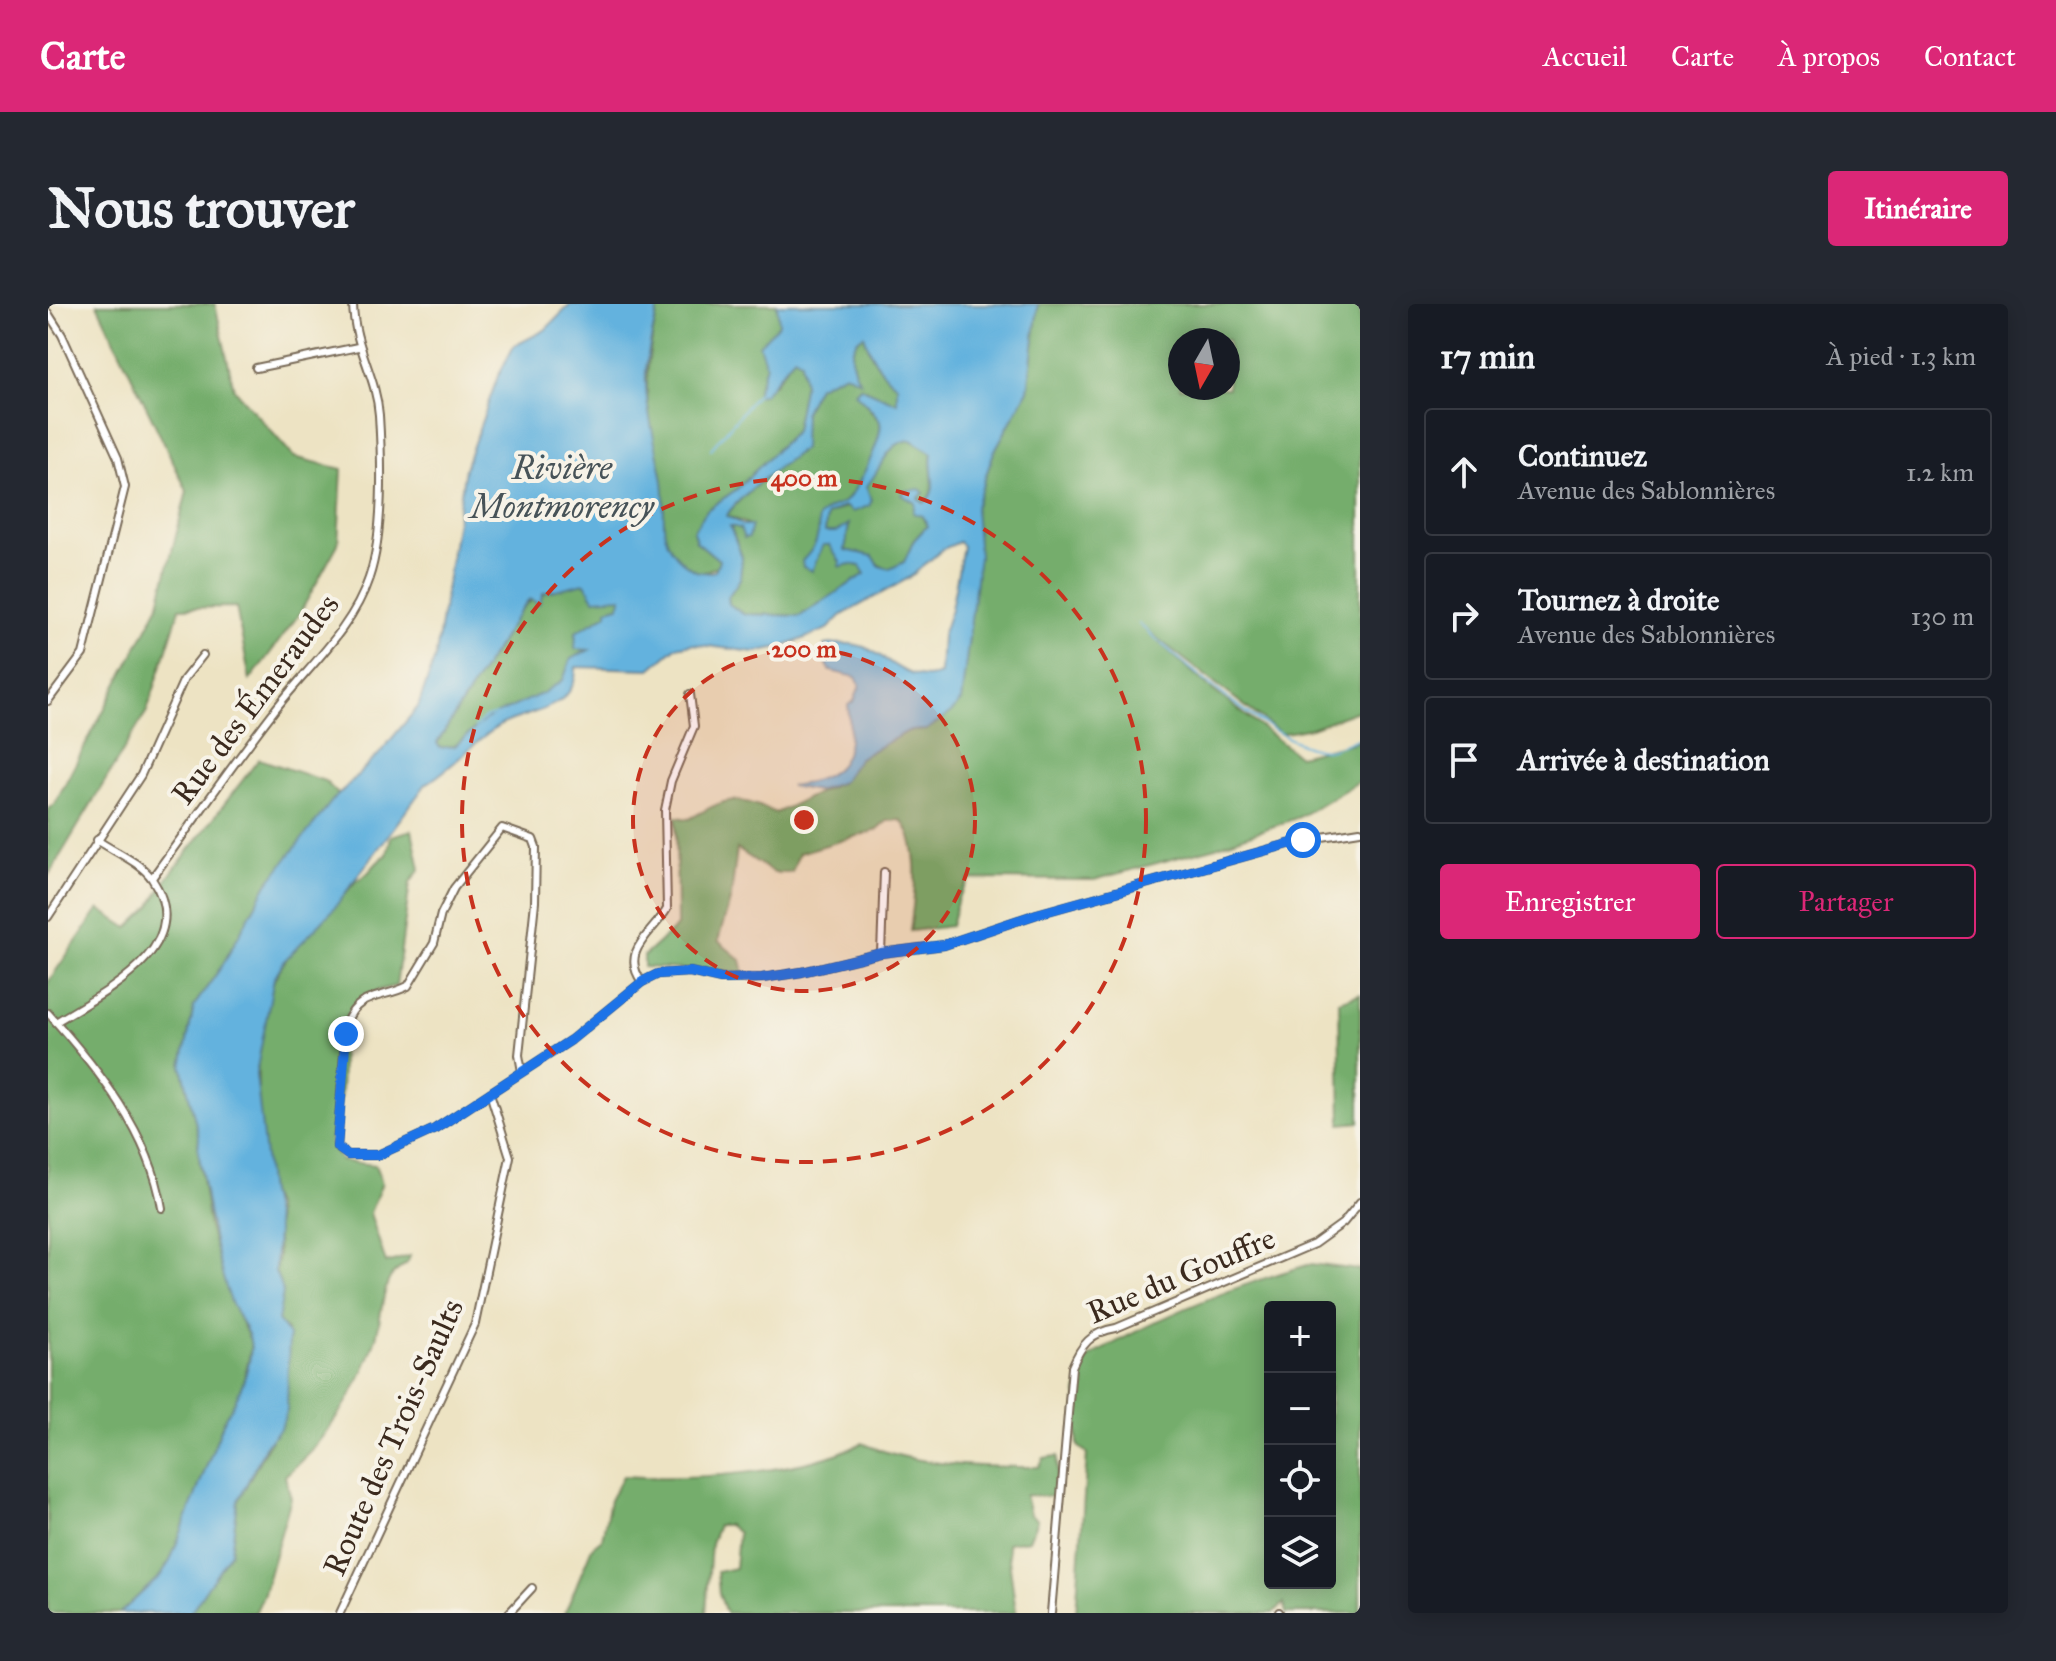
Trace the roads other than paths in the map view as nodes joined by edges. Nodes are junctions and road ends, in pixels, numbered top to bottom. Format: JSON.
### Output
{"nodes":[{"id":1,"x":353,"y":304,"type":"edge"},
{"id":2,"x":48,"y":313,"type":"edge"},
{"id":3,"x":358,"y":347,"type":"junction"},
{"id":4,"x":256,"y":368,"type":"dead end"},
{"id":5,"x":203,"y":655,"type":"dead end"},
{"id":6,"x":690,"y":694,"type":"dead end"},
{"id":7,"x":49,"y":699,"type":"edge"},
{"id":8,"x":1360,"y":831,"type":"edge"},
{"id":9,"x":97,"y":840,"type":"junction"},
{"id":10,"x":884,"y":872,"type":"dead end"},
{"id":11,"x":152,"y":878,"type":"junction"},
{"id":12,"x":48,"y":917,"type":"edge"},
{"id":13,"x":881,"y":953,"type":"junction"},
{"id":14,"x":642,"y":982,"type":"junction"},
{"id":15,"x":48,"y":1013,"type":"edge"},
{"id":16,"x":56,"y":1022,"type":"junction"},
{"id":17,"x":522,"y":1072,"type":"junction"},
{"id":18,"x":490,"y":1093,"type":"junction"},
{"id":19,"x":1360,"y":1202,"type":"edge"},
{"id":20,"x":162,"y":1208,"type":"dead end"},
{"id":21,"x":532,"y":1588,"type":"dead end"},
{"id":22,"x":340,"y":1613,"type":"edge"},
{"id":23,"x":509,"y":1613,"type":"edge"},
{"id":24,"x":1051,"y":1613,"type":"edge"}],
"edges":[{"from":1,"to":3,"type":"street","name":"Rue des Émeraudes"},
{"from":2,"to":7,"type":"street"},
{"from":3,"to":4,"type":"street"},
{"from":3,"to":11,"type":"street","name":"Rue des Émeraudes"},
{"from":5,"to":9,"type":"street"},
{"from":6,"to":14,"type":"street"},
{"from":8,"to":13,"type":"street"},
{"from":9,"to":11,"type":"street"},
{"from":9,"to":12,"type":"street"},
{"from":10,"to":13,"type":"street"},
{"from":11,"to":16,"type":"street"},
{"from":13,"to":14,"type":"street"},
{"from":14,"to":17,"type":"street"},
{"from":15,"to":16,"type":"street"},
{"from":16,"to":20,"type":"street"},
{"from":17,"to":18,"type":"street"},
{"from":17,"to":18,"type":"street"},
{"from":18,"to":22,"type":"street","name":"Route des Trois-Saults"},
{"from":19,"to":24,"type":"street","name":"Rue du Gouffre"},
{"from":21,"to":23,"type":"street"}]}
